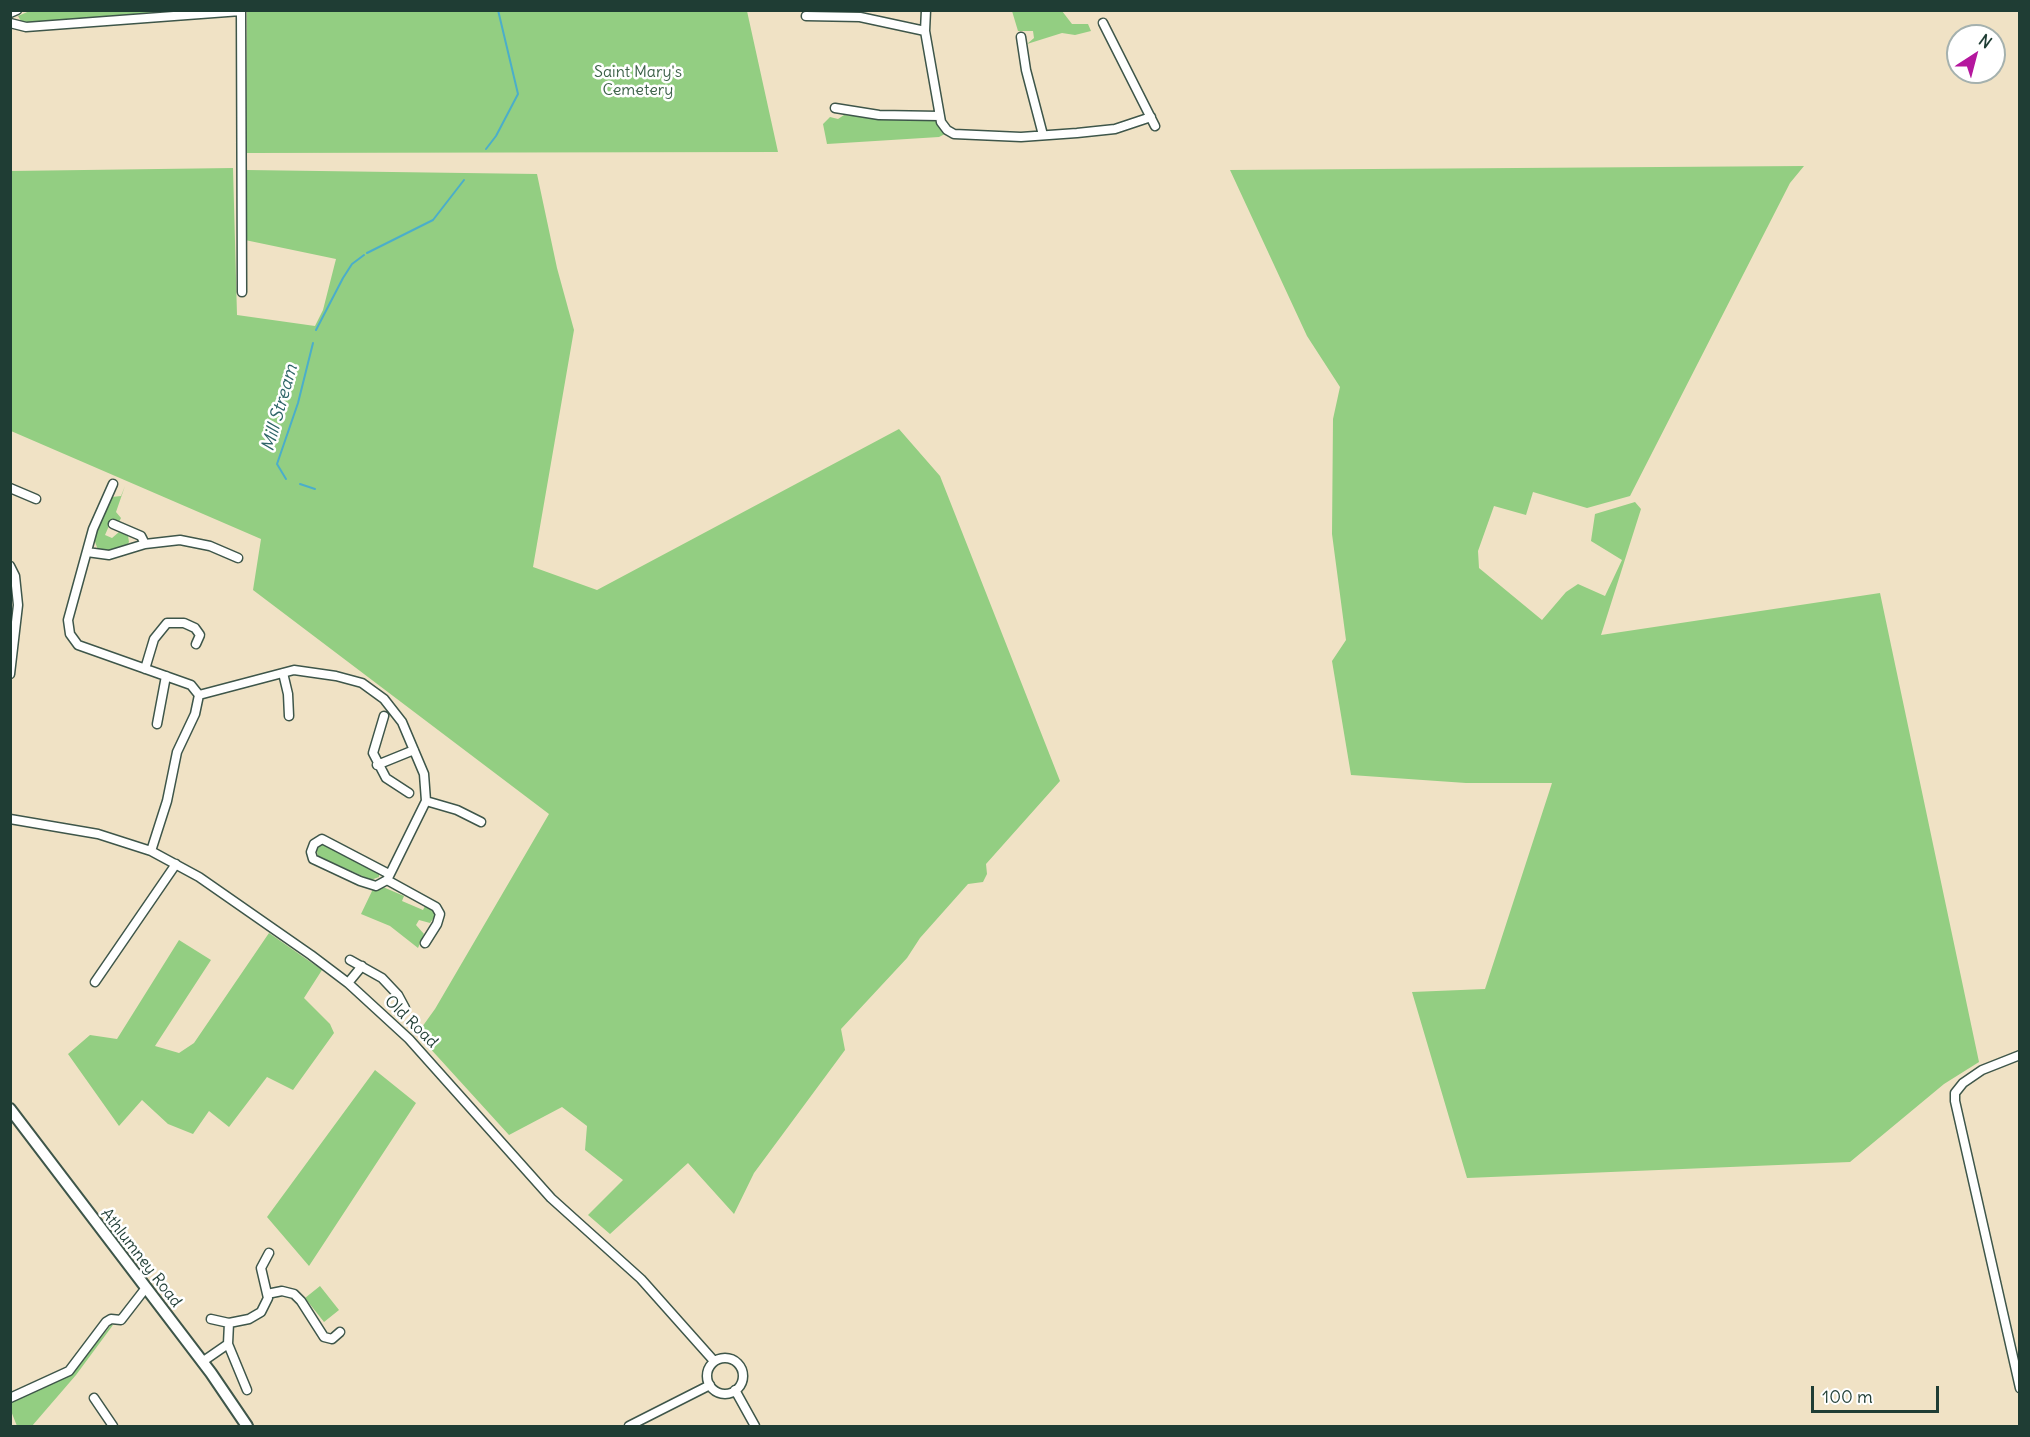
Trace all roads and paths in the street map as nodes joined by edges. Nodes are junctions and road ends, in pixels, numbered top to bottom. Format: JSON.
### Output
{"nodes":[{"id":1,"x":17,"y":10,"type":"edge"},
{"id":2,"x":926,"y":10,"type":"edge"},
{"id":3,"x":241,"y":11,"type":"edge"},
{"id":4,"x":10,"y":13,"type":"edge"},
{"id":5,"x":806,"y":16,"type":"dead end"},
{"id":6,"x":10,"y":23,"type":"edge"},
{"id":7,"x":1103,"y":23,"type":"dead end"},
{"id":8,"x":925,"y":30,"type":"junction"},
{"id":9,"x":1021,"y":38,"type":"dead end"},
{"id":10,"x":835,"y":108,"type":"dead end"},
{"id":11,"x":940,"y":116,"type":"junction"},
{"id":12,"x":1151,"y":117,"type":"junction"},
{"id":13,"x":1155,"y":126,"type":"dead end"},
{"id":14,"x":1043,"y":135,"type":"junction"},
{"id":15,"x":242,"y":292,"type":"dead end"},
{"id":16,"x":113,"y":484,"type":"dead end"},
{"id":17,"x":10,"y":488,"type":"edge"},
{"id":18,"x":36,"y":499,"type":"dead end"},
{"id":19,"x":113,"y":524,"type":"dead end"},
{"id":20,"x":145,"y":544,"type":"junction"},
{"id":21,"x":87,"y":552,"type":"junction"},
{"id":22,"x":238,"y":558,"type":"dead end"},
{"id":23,"x":10,"y":566,"type":"edge"},
{"id":24,"x":14,"y":589,"type":"edge"},
{"id":25,"x":196,"y":644,"type":"dead end"},
{"id":26,"x":145,"y":669,"type":"junction"},
{"id":27,"x":283,"y":673,"type":"junction"},
{"id":28,"x":10,"y":674,"type":"edge"},
{"id":29,"x":166,"y":676,"type":"junction"},
{"id":30,"x":199,"y":695,"type":"junction"},
{"id":31,"x":289,"y":716,"type":"dead end"},
{"id":32,"x":384,"y":716,"type":"dead end"},
{"id":33,"x":157,"y":724,"type":"dead end"},
{"id":34,"x":414,"y":750,"type":"junction"},
{"id":35,"x":377,"y":765,"type":"junction"},
{"id":36,"x":409,"y":793,"type":"dead end"},
{"id":37,"x":426,"y":801,"type":"junction"},
{"id":38,"x":10,"y":819,"type":"edge"},
{"id":39,"x":482,"y":822,"type":"dead end"},
{"id":40,"x":152,"y":851,"type":"junction"},
{"id":41,"x":176,"y":864,"type":"junction"},
{"id":42,"x":388,"y":877,"type":"junction"},
{"id":43,"x":425,"y":943,"type":"dead end"},
{"id":44,"x":350,"y":960,"type":"dead end"},
{"id":45,"x":362,"y":966,"type":"junction"},
{"id":46,"x":95,"y":982,"type":"dead end"},
{"id":47,"x":348,"y":983,"type":"junction"},
{"id":48,"x":405,"y":1008,"type":"dead end"},
{"id":49,"x":2019,"y":1055,"type":"edge"},
{"id":50,"x":10,"y":1109,"type":"edge"},
{"id":51,"x":269,"y":1253,"type":"dead end"},
{"id":52,"x":145,"y":1289,"type":"junction"},
{"id":53,"x":267,"y":1294,"type":"junction"},
{"id":54,"x":212,"y":1319,"type":"dead end"},
{"id":55,"x":229,"y":1323,"type":"junction"},
{"id":56,"x":340,"y":1332,"type":"dead end"},
{"id":57,"x":228,"y":1344,"type":"junction"},
{"id":58,"x":714,"y":1361,"type":"junction"},
{"id":59,"x":202,"y":1362,"type":"junction"},
{"id":60,"x":710,"y":1385,"type":"junction"},
{"id":61,"x":2019,"y":1388,"type":"edge"},
{"id":62,"x":247,"y":1390,"type":"dead end"},
{"id":63,"x":735,"y":1390,"type":"junction"},
{"id":64,"x":10,"y":1398,"type":"edge"},
{"id":65,"x":94,"y":1398,"type":"dead end"},
{"id":66,"x":113,"y":1426,"type":"edge"},
{"id":67,"x":247,"y":1426,"type":"edge"},
{"id":68,"x":629,"y":1426,"type":"edge"},
{"id":69,"x":755,"y":1426,"type":"edge"}],
"edges":[{"from":1,"to":4,"type":"street"},
{"from":2,"to":8,"type":"street"},
{"from":3,"to":6,"type":"street"},
{"from":3,"to":15,"type":"street"},
{"from":5,"to":8,"type":"street"},
{"from":7,"to":12,"type":"street"},
{"from":8,"to":11,"type":"street"},
{"from":9,"to":14,"type":"street"},
{"from":10,"to":11,"type":"street"},
{"from":11,"to":14,"type":"street"},
{"from":12,"to":13,"type":"street"},
{"from":12,"to":14,"type":"street"},
{"from":16,"to":21,"type":"street"},
{"from":17,"to":18,"type":"street"},
{"from":19,"to":20,"type":"street"},
{"from":20,"to":21,"type":"street"},
{"from":20,"to":22,"type":"street"},
{"from":21,"to":26,"type":"street"},
{"from":23,"to":24,"type":"street"},
{"from":24,"to":28,"type":"street"},
{"from":25,"to":26,"type":"street"},
{"from":26,"to":29,"type":"street"},
{"from":27,"to":30,"type":"street"},
{"from":27,"to":31,"type":"street"},
{"from":27,"to":34,"type":"street"},
{"from":29,"to":30,"type":"street"},
{"from":29,"to":33,"type":"street"},
{"from":30,"to":40,"type":"street"},
{"from":32,"to":35,"type":"street"},
{"from":34,"to":35,"type":"street"},
{"from":34,"to":37,"type":"street"},
{"from":35,"to":36,"type":"street"},
{"from":37,"to":39,"type":"street"},
{"from":37,"to":42,"type":"street"},
{"from":38,"to":40,"type":"street","name":"Old Road"},
{"from":40,"to":41,"type":"street","name":"Old Road"},
{"from":41,"to":46,"type":"street"},
{"from":41,"to":47,"type":"street","name":"Old Road"},
{"from":42,"to":42,"type":"street"},
{"from":42,"to":43,"type":"street"},
{"from":44,"to":45,"type":"street"},
{"from":45,"to":47,"type":"street"},
{"from":45,"to":48,"type":"street"},
{"from":47,"to":58,"type":"street","name":"Old Road"},
{"from":49,"to":61,"type":"street"},
{"from":50,"to":52,"type":"main road","name":"Athlumney Road"},
{"from":51,"to":53,"type":"street"},
{"from":52,"to":59,"type":"main road","name":"Athlumney Road"},
{"from":52,"to":64,"type":"street"},
{"from":53,"to":55,"type":"street"},
{"from":53,"to":56,"type":"street"},
{"from":54,"to":55,"type":"street"},
{"from":55,"to":57,"type":"street"},
{"from":57,"to":59,"type":"street"},
{"from":57,"to":62,"type":"street"},
{"from":58,"to":60,"type":"street"},
{"from":58,"to":63,"type":"street"},
{"from":59,"to":67,"type":"main road","name":"Athlumney Road"},
{"from":60,"to":63,"type":"street"},
{"from":60,"to":68,"type":"street"},
{"from":63,"to":69,"type":"street"},
{"from":65,"to":66,"type":"street"}]}
